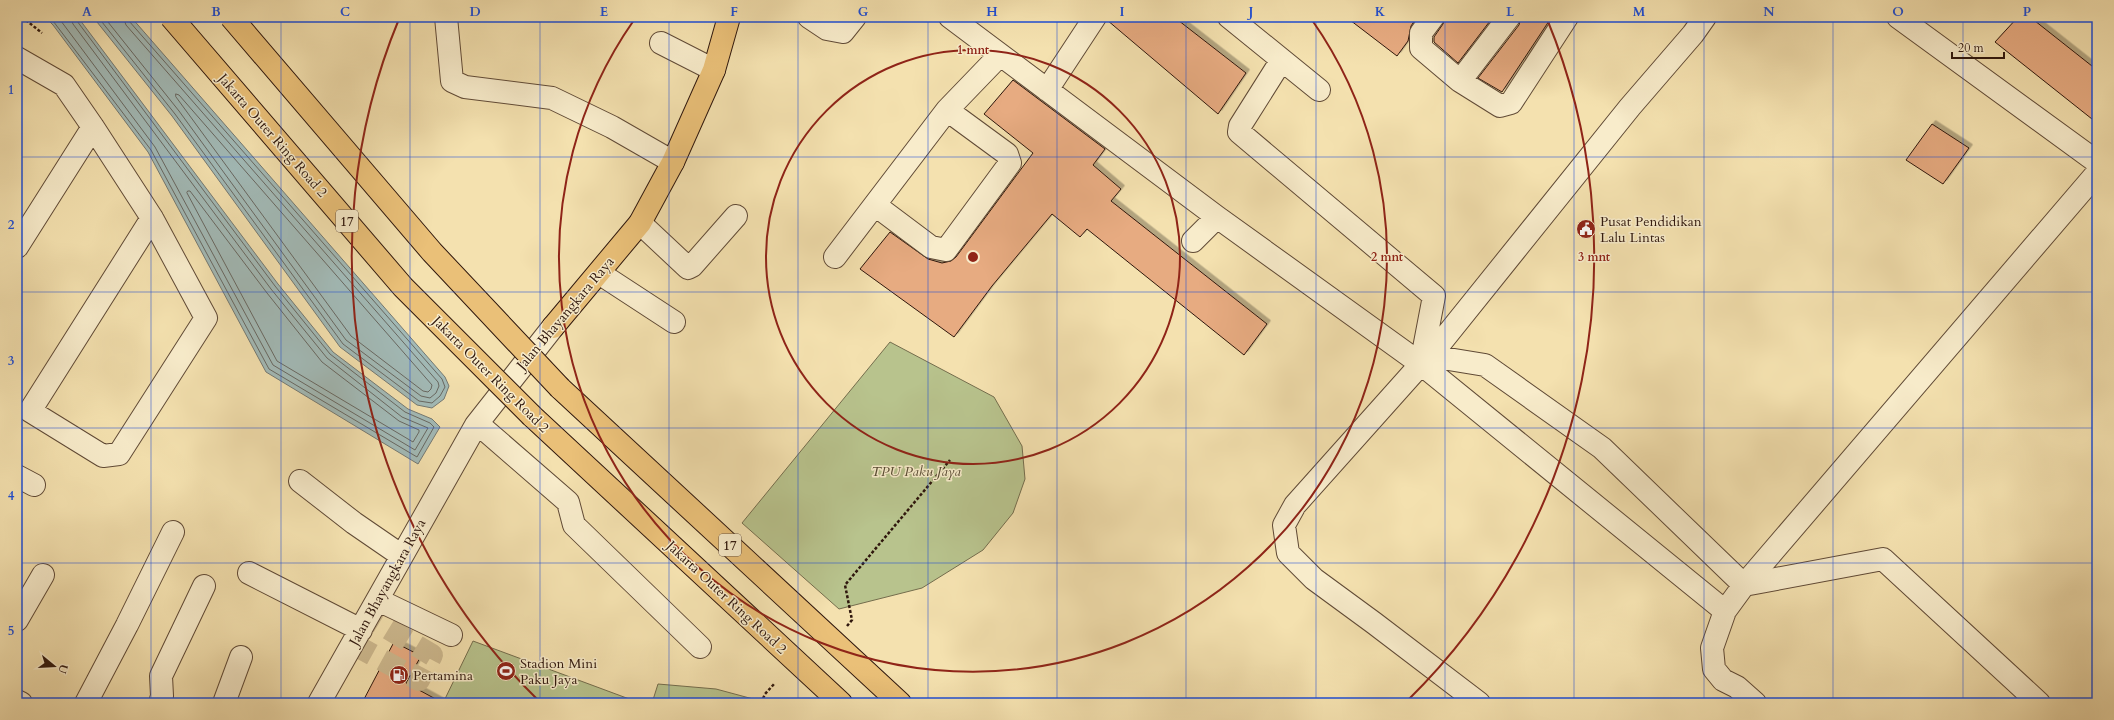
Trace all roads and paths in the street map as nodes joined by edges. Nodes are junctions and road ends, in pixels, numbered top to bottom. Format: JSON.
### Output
{"nodes":[{"id":1,"x":22,"y":17,"type":"edge"},
{"id":2,"x":171,"y":17,"type":"edge"},
{"id":3,"x":231,"y":17,"type":"edge"},
{"id":4,"x":446,"y":17,"type":"edge"},
{"id":5,"x":729,"y":17,"type":"edge"},
{"id":6,"x":809,"y":17,"type":"edge"},
{"id":7,"x":855,"y":17,"type":"edge"},
{"id":8,"x":950,"y":17,"type":"edge"},
{"id":9,"x":1095,"y":17,"type":"edge"},
{"id":10,"x":1229,"y":17,"type":"edge"},
{"id":11,"x":1433,"y":17,"type":"edge"},
{"id":12,"x":1509,"y":17,"type":"edge"},
{"id":13,"x":1567,"y":17,"type":"edge"},
{"id":14,"x":1705,"y":17,"type":"edge"},
{"id":15,"x":1898,"y":17,"type":"edge"},
{"id":16,"x":42,"y":33,"type":"dead end"},
{"id":17,"x":662,"y":43,"type":"dead end"},
{"id":18,"x":1000,"y":55,"type":"junction"},
{"id":19,"x":18,"y":59,"type":"edge"},
{"id":20,"x":1281,"y":61,"type":"junction"},
{"id":21,"x":714,"y":70,"type":"junction"},
{"id":22,"x":1460,"y":81,"type":"junction"},
{"id":23,"x":1047,"y":90,"type":"junction"},
{"id":24,"x":1319,"y":90,"type":"dead end"},
{"id":25,"x":947,"y":110,"type":"junction"},
{"id":26,"x":93,"y":127,"type":"junction"},
{"id":27,"x":673,"y":162,"type":"junction"},
{"id":28,"x":2097,"y":162,"type":"edge"},
{"id":29,"x":2097,"y":172,"type":"edge"},
{"id":30,"x":875,"y":205,"type":"junction"},
{"id":31,"x":736,"y":216,"type":"dead end"},
{"id":32,"x":1216,"y":217,"type":"junction"},
{"id":33,"x":152,"y":218,"type":"junction"},
{"id":34,"x":640,"y":223,"type":"junction"},
{"id":35,"x":1193,"y":241,"type":"dead end"},
{"id":36,"x":17,"y":247,"type":"edge"},
{"id":37,"x":835,"y":258,"type":"dead end"},
{"id":38,"x":599,"y":272,"type":"junction"},
{"id":39,"x":674,"y":322,"type":"dead end"},
{"id":40,"x":553,"y":327,"type":"joint"},
{"id":41,"x":1426,"y":360,"type":"junction"},
{"id":42,"x":476,"y":424,"type":"junction"},
{"id":43,"x":950,"y":460,"type":"dead end"},
{"id":44,"x":300,"y":481,"type":"dead end"},
{"id":45,"x":173,"y":532,"type":"dead end"},
{"id":46,"x":402,"y":556,"type":"junction"},
{"id":47,"x":249,"y":573,"type":"dead end"},
{"id":48,"x":43,"y":576,"type":"dead end"},
{"id":49,"x":1744,"y":585,"type":"junction"},
{"id":50,"x":204,"y":586,"type":"dead end"},
{"id":51,"x":378,"y":600,"type":"junction"},
{"id":52,"x":1725,"y":611,"type":"junction"},
{"id":53,"x":17,"y":620,"type":"edge"},
{"id":54,"x":847,"y":626,"type":"dead end"},
{"id":55,"x":361,"y":630,"type":"junction"},
{"id":56,"x":451,"y":635,"type":"dead end"},
{"id":57,"x":700,"y":647,"type":"dead end"},
{"id":58,"x":241,"y":657,"type":"dead end"},
{"id":59,"x":775,"y":683,"type":"dead end"},
{"id":60,"x":17,"y":701,"type":"edge"},
{"id":61,"x":21,"y":703,"type":"edge"},
{"id":62,"x":86,"y":703,"type":"edge"},
{"id":63,"x":160,"y":703,"type":"edge"},
{"id":64,"x":224,"y":703,"type":"edge"},
{"id":65,"x":319,"y":703,"type":"edge"},
{"id":66,"x":761,"y":703,"type":"edge"},
{"id":67,"x":841,"y":703,"type":"edge"},
{"id":68,"x":900,"y":703,"type":"edge"},
{"id":69,"x":1479,"y":703,"type":"edge"},
{"id":70,"x":1755,"y":703,"type":"edge"},
{"id":71,"x":2039,"y":703,"type":"edge"}],
"edges":[{"from":1,"to":16,"type":"path"},
{"from":2,"to":67,"type":"main road","name":"Jakarta Outer Ring Road 2","number":"17","bridge":true},
{"from":3,"to":68,"type":"main road","number":"17","bridge":true},
{"from":4,"to":27,"type":"street"},
{"from":5,"to":21,"type":"main road","name":"Jalan Bhayangkara Raya"},
{"from":6,"to":7,"type":"street"},
{"from":8,"to":18,"type":"street"},
{"from":9,"to":23,"type":"street"},
{"from":10,"to":20,"type":"street"},
{"from":11,"to":22,"type":"street"},
{"from":12,"to":22,"type":"street"},
{"from":13,"to":22,"type":"street"},
{"from":14,"to":41,"type":"street"},
{"from":15,"to":28,"type":"street"},
{"from":17,"to":21,"type":"street"},
{"from":18,"to":23,"type":"street"},
{"from":18,"to":25,"type":"street"},
{"from":19,"to":26,"type":"street"},
{"from":20,"to":24,"type":"street"},
{"from":20,"to":41,"type":"street"},
{"from":21,"to":27,"type":"main road","name":"Jalan Bhayangkara Raya"},
{"from":23,"to":32,"type":"street"},
{"from":25,"to":30,"type":"street"},
{"from":25,"to":30,"type":"street"},
{"from":26,"to":33,"type":"street"},
{"from":26,"to":36,"type":"street"},
{"from":27,"to":34,"type":"main road","name":"Jalan Bhayangkara Raya"},
{"from":29,"to":49,"type":"street"},
{"from":30,"to":37,"type":"street"},
{"from":31,"to":34,"type":"street"},
{"from":32,"to":35,"type":"street"},
{"from":32,"to":41,"type":"street"},
{"from":33,"to":33,"type":"street"},
{"from":34,"to":38,"type":"main road","name":"Jalan Bhayangkara Raya"},
{"from":38,"to":39,"type":"street"},
{"from":38,"to":40,"type":"main road","name":"Jalan Bhayangkara Raya"},
{"from":40,"to":42,"type":"street","name":"Jalan Bhayangkara Raya"},
{"from":41,"to":49,"type":"street"},
{"from":41,"to":52,"type":"street"},
{"from":41,"to":69,"type":"street"},
{"from":42,"to":46,"type":"street","name":"Jalan Bhayangkara Raya"},
{"from":42,"to":57,"type":"street"},
{"from":43,"to":54,"type":"path"},
{"from":44,"to":46,"type":"street"},
{"from":45,"to":62,"type":"street"},
{"from":46,"to":51,"type":"street","name":"Jalan Bhayangkara Raya"},
{"from":47,"to":55,"type":"street"},
{"from":48,"to":53,"type":"street"},
{"from":49,"to":52,"type":"street"},
{"from":49,"to":71,"type":"street"},
{"from":50,"to":63,"type":"street"},
{"from":51,"to":55,"type":"street","name":"Jalan Bhayangkara Raya"},
{"from":51,"to":56,"type":"street"},
{"from":52,"to":70,"type":"street"},
{"from":55,"to":65,"type":"street","name":"Jalan Bhayangkara Raya"},
{"from":58,"to":64,"type":"street"},
{"from":59,"to":66,"type":"path"},
{"from":60,"to":61,"type":"street"}]}
